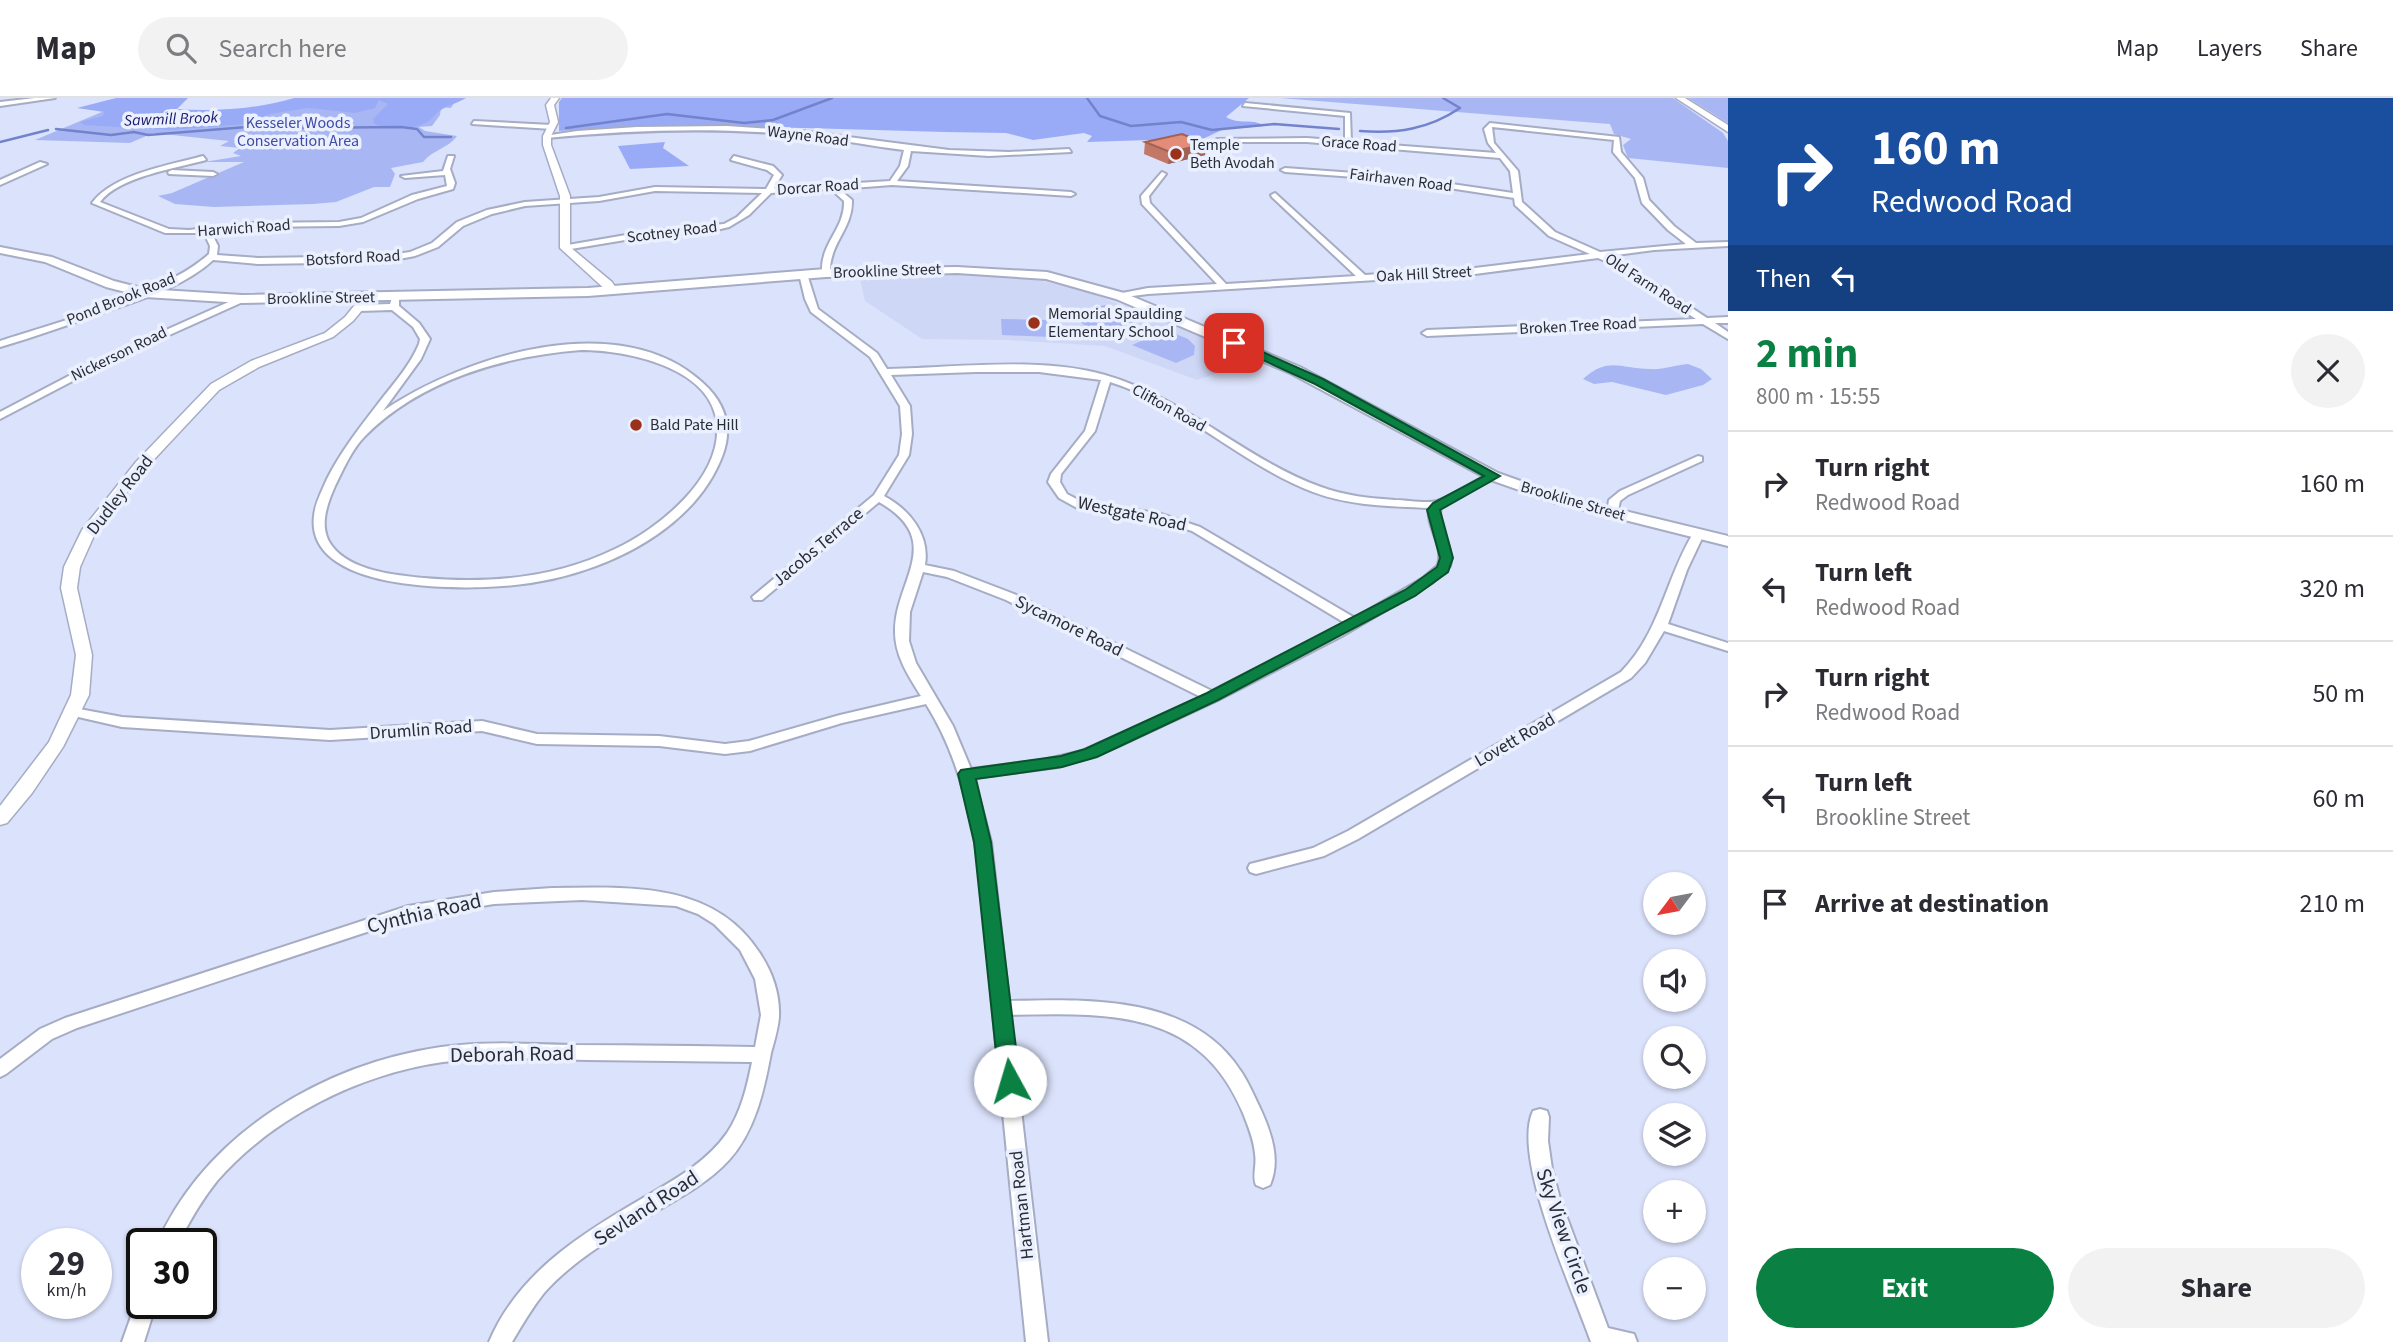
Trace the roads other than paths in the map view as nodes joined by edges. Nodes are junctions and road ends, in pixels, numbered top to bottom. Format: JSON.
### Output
{"nodes":[{"id":1,"x":52,"y":98,"type":"edge"},
{"id":2,"x":555,"y":98,"type":"edge"},
{"id":3,"x":1680,"y":98,"type":"edge"},
{"id":4,"x":0,"y":104,"type":"edge"},
{"id":5,"x":1245,"y":105,"type":"dead end"},
{"id":6,"x":474,"y":123,"type":"dead end"},
{"id":7,"x":1728,"y":129,"type":"edge"},
{"id":8,"x":549,"y":132,"type":"junction"},
{"id":9,"x":1217,"y":141,"type":"dead end"},
{"id":10,"x":1348,"y":143,"type":"junction"},
{"id":11,"x":908,"y":149,"type":"junction"},
{"id":12,"x":1069,"y":151,"type":"dead end"},
{"id":13,"x":1502,"y":156,"type":"junction"},
{"id":14,"x":203,"y":158,"type":"dead end"},
{"id":15,"x":451,"y":158,"type":"dead end"},
{"id":16,"x":734,"y":158,"type":"dead end"},
{"id":17,"x":43,"y":164,"type":"dead end"},
{"id":18,"x":1285,"y":170,"type":"dead end"},
{"id":19,"x":161,"y":173,"type":"junction"},
{"id":20,"x":446,"y":173,"type":"junction"},
{"id":21,"x":213,"y":174,"type":"dead end"},
{"id":22,"x":1162,"y":174,"type":"dead end"},
{"id":23,"x":405,"y":176,"type":"dead end"},
{"id":24,"x":0,"y":183,"type":"edge"},
{"id":25,"x":892,"y":183,"type":"junction"},
{"id":26,"x":833,"y":187,"type":"junction"},
{"id":27,"x":766,"y":191,"type":"junction"},
{"id":28,"x":1071,"y":194,"type":"dead end"},
{"id":29,"x":1275,"y":195,"type":"dead end"},
{"id":30,"x":1517,"y":196,"type":"junction"},
{"id":31,"x":566,"y":202,"type":"junction"},
{"id":32,"x":206,"y":230,"type":"junction"},
{"id":33,"x":1728,"y":244,"type":"edge"},
{"id":34,"x":1693,"y":245,"type":"junction"},
{"id":35,"x":565,"y":248,"type":"junction"},
{"id":36,"x":0,"y":250,"type":"edge"},
{"id":37,"x":1602,"y":254,"type":"junction"},
{"id":38,"x":212,"y":257,"type":"junction"},
{"id":39,"x":826,"y":273,"type":"junction"},
{"id":40,"x":803,"y":274,"type":"junction"},
{"id":41,"x":1362,"y":278,"type":"junction"},
{"id":42,"x":1224,"y":287,"type":"junction"},
{"id":43,"x":612,"y":290,"type":"junction"},
{"id":44,"x":145,"y":293,"type":"junction"},
{"id":45,"x":1120,"y":296,"type":"junction"},
{"id":46,"x":242,"y":299,"type":"junction"},
{"id":47,"x":395,"y":302,"type":"junction"},
{"id":48,"x":363,"y":303,"type":"junction"},
{"id":49,"x":1704,"y":320,"type":"junction"},
{"id":50,"x":1728,"y":320,"type":"edge"},
{"id":51,"x":1427,"y":333,"type":"dead end"},
{"id":52,"x":1728,"y":336,"type":"edge"},
{"id":53,"x":0,"y":344,"type":"edge"},
{"id":54,"x":887,"y":372,"type":"junction"},
{"id":55,"x":1106,"y":378,"type":"junction"},
{"id":56,"x":401,"y":380,"type":"junction"},
{"id":57,"x":429,"y":386,"type":"junction"},
{"id":58,"x":0,"y":417,"type":"edge"},
{"id":59,"x":4,"y":429,"type":"dead end"},
{"id":60,"x":363,"y":433,"type":"junction"},
{"id":61,"x":1698,"y":459,"type":"dead end"},
{"id":62,"x":1493,"y":476,"type":"junction"},
{"id":63,"x":878,"y":497,"type":"junction"},
{"id":64,"x":1437,"y":505,"type":"junction"},
{"id":65,"x":1613,"y":513,"type":"junction"},
{"id":66,"x":1698,"y":534,"type":"junction"},
{"id":67,"x":1728,"y":541,"type":"edge"},
{"id":68,"x":919,"y":568,"type":"junction"},
{"id":69,"x":758,"y":597,"type":"dead end"},
{"id":70,"x":1354,"y":623,"type":"junction"},
{"id":71,"x":1661,"y":626,"type":"junction"},
{"id":72,"x":1728,"y":647,"type":"edge"},
{"id":73,"x":1213,"y":697,"type":"junction"},
{"id":74,"x":929,"y":699,"type":"junction"},
{"id":75,"x":74,"y":712,"type":"junction"},
{"id":76,"x":967,"y":774,"type":"junction"},
{"id":77,"x":0,"y":818,"type":"edge"},
{"id":78,"x":1256,"y":868,"type":"dead end"},
{"id":79,"x":1002,"y":1008,"type":"junction"},
{"id":80,"x":762,"y":1055,"type":"junction"},
{"id":81,"x":0,"y":1069,"type":"edge"},
{"id":82,"x":1540,"y":1117,"type":"dead end"},
{"id":83,"x":1263,"y":1179,"type":"dead end"},
{"id":84,"x":175,"y":1228,"type":"edge"},
{"id":85,"x":140,"y":1319,"type":"edge"},
{"id":86,"x":1602,"y":1340,"type":"edge"},
{"id":87,"x":133,"y":1342,"type":"edge"},
{"id":88,"x":500,"y":1342,"type":"edge"},
{"id":89,"x":1037,"y":1342,"type":"edge"},
{"id":90,"x":1626,"y":1342,"type":"edge"}],
"edges":[{"from":1,"to":4,"type":"street"},
{"from":2,"to":8,"type":"street"},
{"from":3,"to":7,"type":"street"},
{"from":5,"to":10,"type":"street"},
{"from":6,"to":8,"type":"street","name":"Wayne Road"},
{"from":8,"to":11,"type":"street","name":"Wayne Road"},
{"from":8,"to":31,"type":"street"},
{"from":9,"to":10,"type":"street","name":"Grace Road"},
{"from":10,"to":13,"type":"street","name":"Grace Road"},
{"from":11,"to":12,"type":"street","name":"Wayne Road"},
{"from":11,"to":25,"type":"street"},
{"from":13,"to":30,"type":"street","name":"Old Farm Road"},
{"from":13,"to":34,"type":"street","name":"Old Farm Road"},
{"from":14,"to":19,"type":"street","name":"Harwich Road"},
{"from":15,"to":20,"type":"street","name":"Harwich Road"},
{"from":16,"to":27,"type":"street"},
{"from":17,"to":24,"type":"street"},
{"from":18,"to":30,"type":"street","name":"Fairhaven Road"},
{"from":19,"to":21,"type":"street","name":"Harwich Road"},
{"from":19,"to":32,"type":"street","name":"Harwich Road"},
{"from":20,"to":23,"type":"street"},
{"from":20,"to":32,"type":"street","name":"Harwich Road"},
{"from":22,"to":42,"type":"street"},
{"from":25,"to":26,"type":"street","name":"Dorcar Road"},
{"from":25,"to":28,"type":"street","name":"Dorcar Road"},
{"from":26,"to":27,"type":"street","name":"Dorcar Road"},
{"from":26,"to":39,"type":"street"},
{"from":27,"to":31,"type":"street","name":"Dorcar Road"},
{"from":27,"to":35,"type":"street","name":"Scotney Road"},
{"from":29,"to":41,"type":"street"},
{"from":30,"to":37,"type":"street","name":"Old Farm Road"},
{"from":31,"to":35,"type":"street"},
{"from":31,"to":38,"type":"street","name":"Botsford Road"},
{"from":32,"to":38,"type":"street"},
{"from":33,"to":34,"type":"street","name":"Oak Hill Street"},
{"from":34,"to":37,"type":"street","name":"Oak Hill Street"},
{"from":35,"to":43,"type":"street"},
{"from":36,"to":44,"type":"main road","name":"Brookline Street"},
{"from":37,"to":41,"type":"street","name":"Oak Hill Street"},
{"from":37,"to":49,"type":"street","name":"Old Farm Road"},
{"from":38,"to":44,"type":"street","name":"Pond Brook Road"},
{"from":39,"to":40,"type":"main road","name":"Brookline Street"},
{"from":39,"to":45,"type":"main road","name":"Brookline Street"},
{"from":40,"to":43,"type":"main road","name":"Brookline Street"},
{"from":40,"to":54,"type":"street"},
{"from":41,"to":42,"type":"street","name":"Oak Hill Street"},
{"from":42,"to":45,"type":"street","name":"Oak Hill Street"},
{"from":43,"to":47,"type":"main road","name":"Brookline Street"},
{"from":44,"to":46,"type":"main road","name":"Brookline Street"},
{"from":44,"to":53,"type":"street","name":"Pond Brook Road"},
{"from":45,"to":62,"type":"main road","name":"Brookline Street"},
{"from":46,"to":48,"type":"main road","name":"Brookline Street"},
{"from":46,"to":58,"type":"street","name":"Nickerson Road"},
{"from":47,"to":48,"type":"main road","name":"Brookline Street"},
{"from":47,"to":56,"type":"street"},
{"from":48,"to":75,"type":"street","name":"Dudley Road"},
{"from":49,"to":50,"type":"street","name":"Broken Tree Road"},
{"from":49,"to":51,"type":"street","name":"Broken Tree Road"},
{"from":49,"to":52,"type":"street","name":"Old Farm Road"},
{"from":54,"to":55,"type":"street","name":"Clifton Road"},
{"from":54,"to":63,"type":"street"},
{"from":55,"to":64,"type":"street","name":"Clifton Road"},
{"from":55,"to":70,"type":"street","name":"Westgate Road"},
{"from":56,"to":57,"type":"street"},
{"from":56,"to":60,"type":"street"},
{"from":57,"to":60,"type":"street"},
{"from":57,"to":60,"type":"street"},
{"from":58,"to":59,"type":"street","name":"Nickerson Road"},
{"from":61,"to":65,"type":"street"},
{"from":62,"to":64,"type":"street"},
{"from":62,"to":65,"type":"main road","name":"Brookline Street"},
{"from":63,"to":68,"type":"street","name":"Hartman Road"},
{"from":63,"to":69,"type":"street","name":"Jacobs Terrace"},
{"from":64,"to":70,"type":"street"},
{"from":65,"to":66,"type":"main road","name":"Brookline Street"},
{"from":66,"to":67,"type":"main road","name":"Brookline Street"},
{"from":66,"to":71,"type":"street","name":"Lovett Road"},
{"from":68,"to":73,"type":"street","name":"Sycamore Road"},
{"from":68,"to":74,"type":"street","name":"Hartman Road"},
{"from":70,"to":73,"type":"street"},
{"from":71,"to":72,"type":"street"},
{"from":71,"to":78,"type":"street","name":"Lovett Road"},
{"from":73,"to":76,"type":"street"},
{"from":74,"to":75,"type":"street","name":"Drumlin Road"},
{"from":74,"to":76,"type":"street","name":"Hartman Road"},
{"from":75,"to":77,"type":"street","name":"Dudley Road"},
{"from":76,"to":79,"type":"street","name":"Hartman Road"},
{"from":79,"to":83,"type":"street"},
{"from":79,"to":89,"type":"street","name":"Hartman Road"},
{"from":80,"to":81,"type":"street","name":"Cynthia Road"},
{"from":80,"to":84,"type":"street","name":"Deborah Road"},
{"from":80,"to":88,"type":"street","name":"Sevland Road"},
{"from":82,"to":86,"type":"street","name":"Sky View Circle"},
{"from":85,"to":87,"type":"street"},
{"from":86,"to":90,"type":"street"}]}
